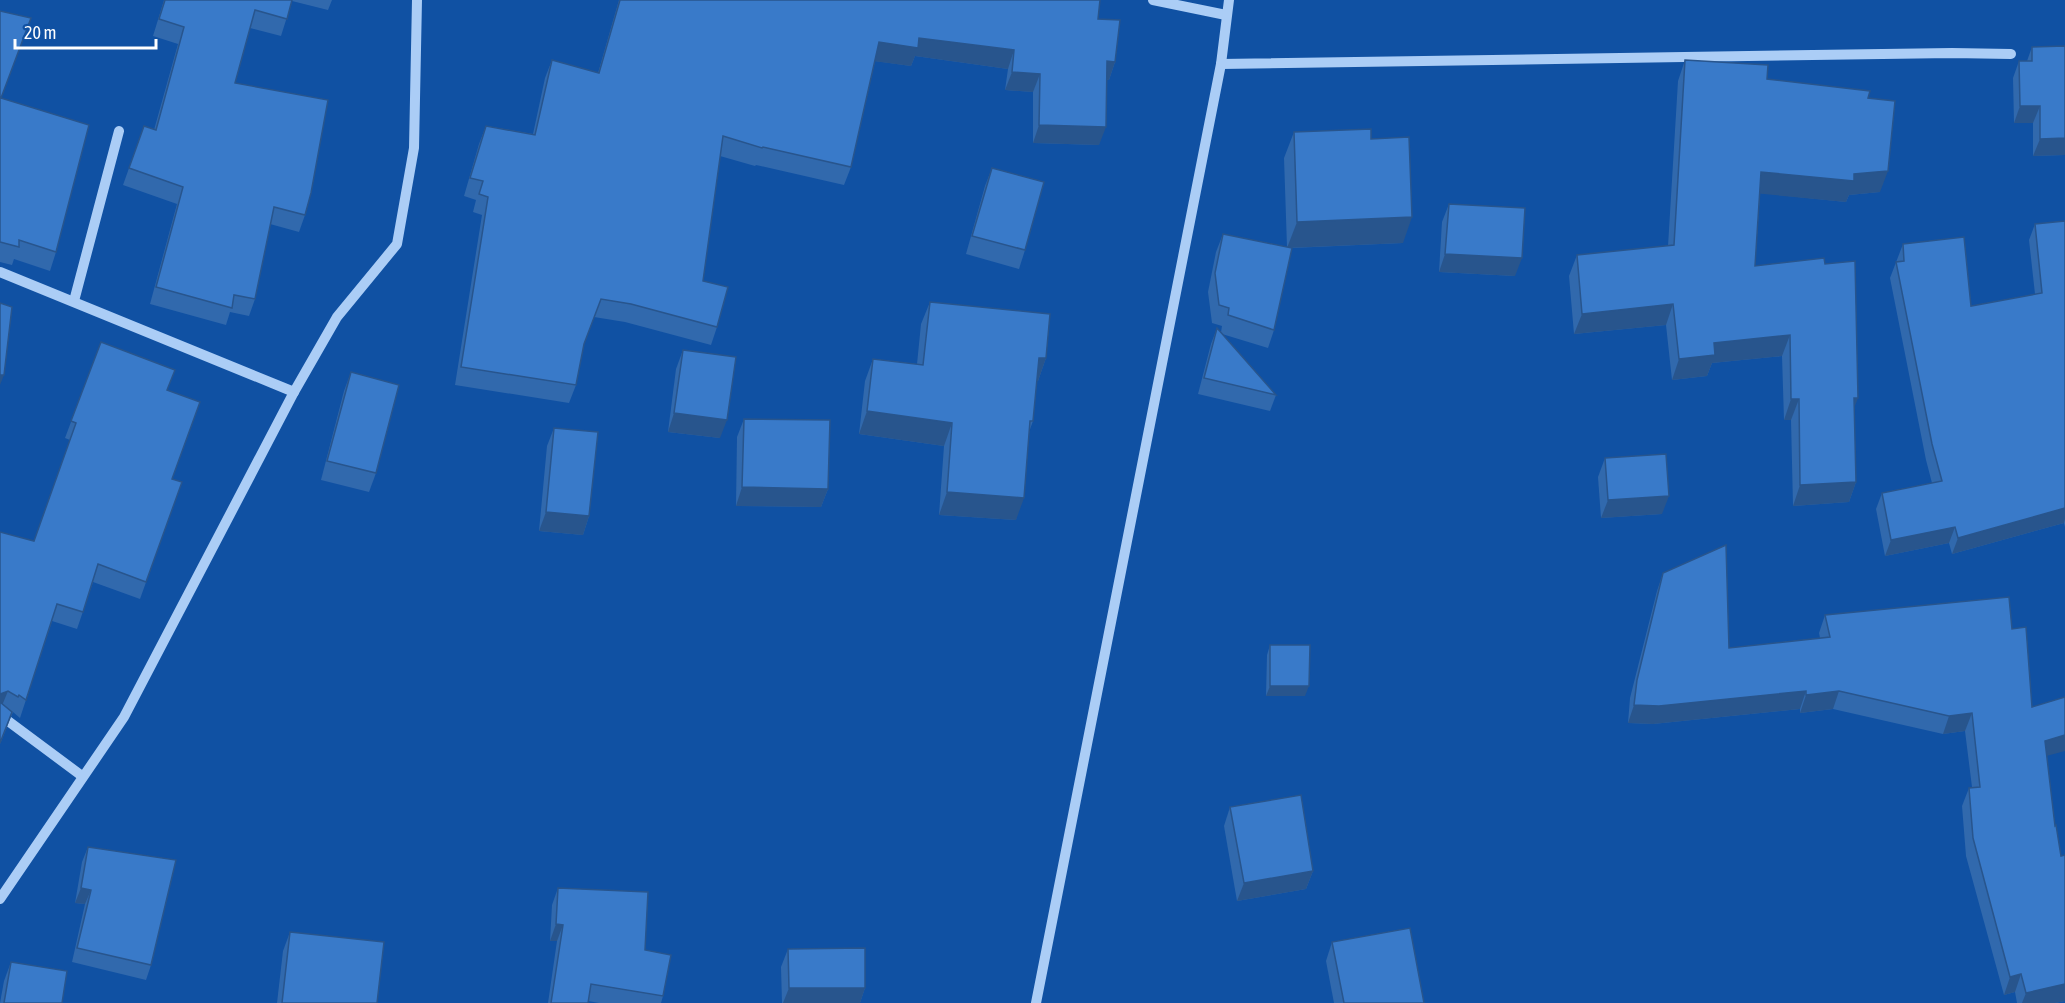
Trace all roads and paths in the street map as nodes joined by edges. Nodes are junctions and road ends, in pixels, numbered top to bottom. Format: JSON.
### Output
{"nodes":[{"id":1,"x":417,"y":0,"type":"edge"},
{"id":2,"x":1154,"y":0,"type":"edge"},
{"id":3,"x":1229,"y":0,"type":"edge"},
{"id":4,"x":1226,"y":15,"type":"junction"},
{"id":5,"x":2012,"y":54,"type":"dead end"},
{"id":6,"x":1221,"y":64,"type":"junction"},
{"id":7,"x":119,"y":131,"type":"dead end"},
{"id":8,"x":0,"y":272,"type":"edge"},
{"id":9,"x":74,"y":301,"type":"junction"},
{"id":10,"x":294,"y":392,"type":"junction"},
{"id":11,"x":0,"y":715,"type":"edge"},
{"id":12,"x":82,"y":776,"type":"junction"},
{"id":13,"x":0,"y":899,"type":"edge"},
{"id":14,"x":1036,"y":1003,"type":"edge"}],
"edges":[{"from":1,"to":10,"type":"street"},
{"from":2,"to":4,"type":"street"},
{"from":3,"to":4,"type":"street"},
{"from":4,"to":6,"type":"street"},
{"from":5,"to":6,"type":"street"},
{"from":6,"to":14,"type":"street"},
{"from":7,"to":9,"type":"street"},
{"from":8,"to":9,"type":"street"},
{"from":9,"to":10,"type":"street"},
{"from":10,"to":12,"type":"street"},
{"from":11,"to":12,"type":"street"},
{"from":12,"to":13,"type":"street"}]}
